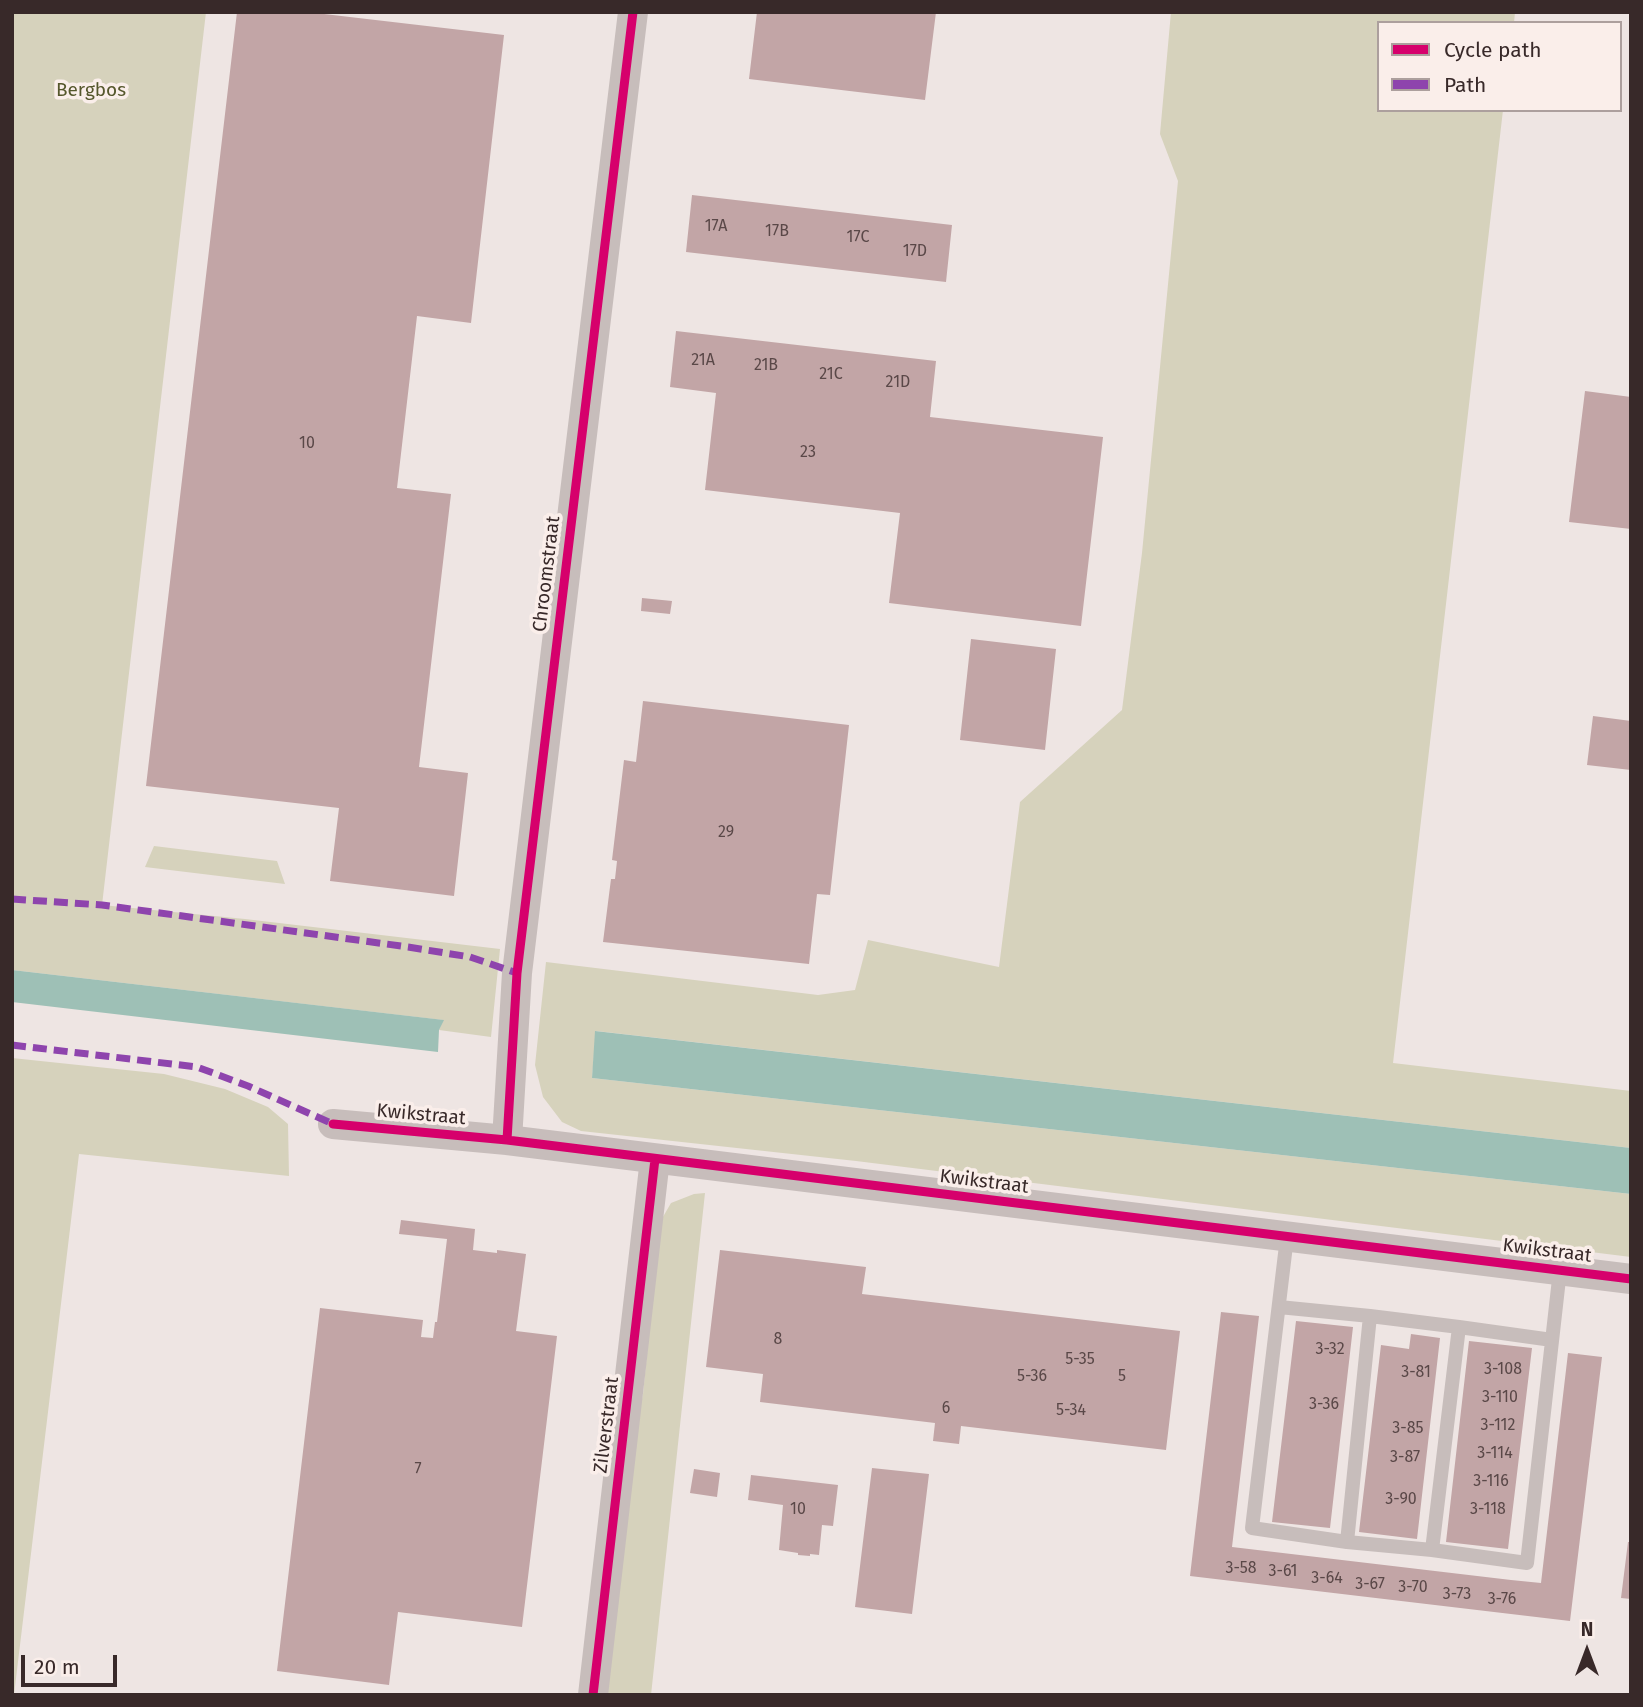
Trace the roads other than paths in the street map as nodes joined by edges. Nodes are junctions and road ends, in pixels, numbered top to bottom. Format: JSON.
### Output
{"nodes":[{"id":1,"x":633,"y":12,"type":"edge"},
{"id":2,"x":333,"y":1124,"type":"dead end"},
{"id":3,"x":506,"y":1140,"type":"junction"},
{"id":4,"x":656,"y":1159,"type":"junction"},
{"id":5,"x":1287,"y":1237,"type":"junction"},
{"id":6,"x":1560,"y":1270,"type":"junction"},
{"id":7,"x":1631,"y":1279,"type":"edge"},
{"id":8,"x":1279,"y":1307,"type":"junction"},
{"id":9,"x":1370,"y":1316,"type":"junction"},
{"id":10,"x":1459,"y":1327,"type":"junction"},
{"id":11,"x":1552,"y":1340,"type":"junction"},
{"id":12,"x":1347,"y":1542,"type":"junction"},
{"id":13,"x":1432,"y":1550,"type":"junction"},
{"id":14,"x":593,"y":1695,"type":"edge"}],
"edges":[{"from":1,"to":3,"type":"street","name":"Chroomstraat"},
{"from":2,"to":3,"type":"street","name":"Kwikstraat"},
{"from":3,"to":4,"type":"street","name":"Kwikstraat"},
{"from":4,"to":5,"type":"street","name":"Kwikstraat"},
{"from":4,"to":14,"type":"street","name":"Zilverstraat"},
{"from":5,"to":6,"type":"street","name":"Kwikstraat"},
{"from":5,"to":8,"type":"lane"},
{"from":6,"to":7,"type":"street","name":"Kwikstraat"},
{"from":6,"to":11,"type":"lane"},
{"from":8,"to":9,"type":"lane"},
{"from":8,"to":12,"type":"lane"},
{"from":9,"to":10,"type":"lane"},
{"from":9,"to":12,"type":"lane"},
{"from":10,"to":11,"type":"lane"},
{"from":10,"to":13,"type":"lane"},
{"from":11,"to":13,"type":"lane"},
{"from":12,"to":13,"type":"lane"}]}
